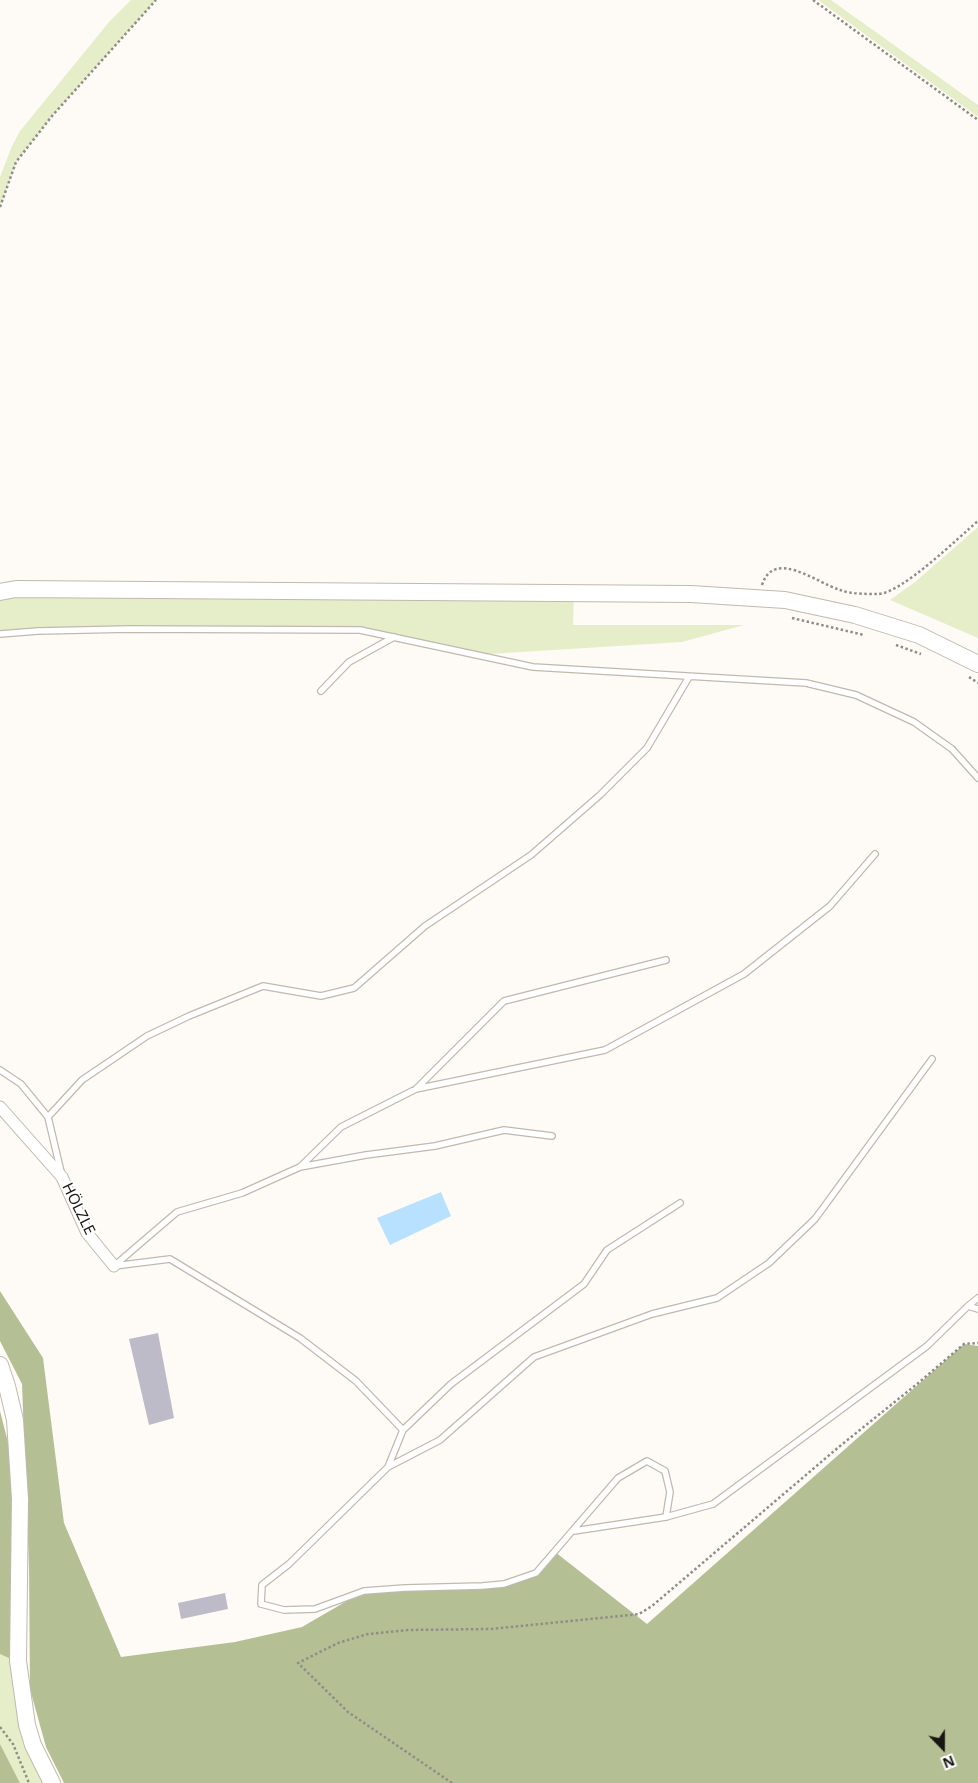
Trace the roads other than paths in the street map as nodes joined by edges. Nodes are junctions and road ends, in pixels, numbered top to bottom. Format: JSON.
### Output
{"nodes":[{"id":1,"x":0,"y":592,"type":"edge"},
{"id":2,"x":0,"y":634,"type":"edge"},
{"id":3,"x":394,"y":637,"type":"junction"},
{"id":4,"x":978,"y":664,"type":"edge"},
{"id":5,"x":688,"y":677,"type":"junction"},
{"id":6,"x":321,"y":691,"type":"dead end"},
{"id":7,"x":978,"y":778,"type":"edge"},
{"id":8,"x":875,"y":854,"type":"dead end"},
{"id":9,"x":666,"y":960,"type":"dead end"},
{"id":10,"x":932,"y":1059,"type":"dead end"},
{"id":11,"x":0,"y":1070,"type":"edge"},
{"id":12,"x":416,"y":1089,"type":"junction"},
{"id":13,"x":0,"y":1107,"type":"edge"},
{"id":14,"x":48,"y":1117,"type":"junction"},
{"id":15,"x":552,"y":1136,"type":"dead end"},
{"id":16,"x":300,"y":1167,"type":"junction"},
{"id":17,"x":62,"y":1177,"type":"junction"},
{"id":18,"x":680,"y":1203,"type":"dead end"},
{"id":19,"x":114,"y":1266,"type":"junction"},
{"id":20,"x":978,"y":1298,"type":"edge"},
{"id":21,"x":968,"y":1306,"type":"junction"},
{"id":22,"x":978,"y":1309,"type":"edge"},
{"id":23,"x":0,"y":1365,"type":"edge"},
{"id":24,"x":403,"y":1430,"type":"junction"},
{"id":25,"x":388,"y":1467,"type":"junction"},
{"id":26,"x":666,"y":1517,"type":"junction"},
{"id":27,"x":574,"y":1531,"type":"junction"},
{"id":28,"x":52,"y":1783,"type":"edge"}],
"edges":[{"from":1,"to":4,"type":"main road"},
{"from":2,"to":3,"type":"lane"},
{"from":3,"to":5,"type":"lane"},
{"from":3,"to":6,"type":"lane"},
{"from":5,"to":7,"type":"lane"},
{"from":5,"to":14,"type":"lane"},
{"from":8,"to":12,"type":"lane"},
{"from":9,"to":12,"type":"lane"},
{"from":10,"to":25,"type":"lane"},
{"from":11,"to":14,"type":"lane"},
{"from":12,"to":16,"type":"lane"},
{"from":13,"to":17,"type":"street","name":"HÖLZLE"},
{"from":14,"to":17,"type":"lane"},
{"from":15,"to":16,"type":"lane"},
{"from":16,"to":19,"type":"lane"},
{"from":17,"to":19,"type":"street","name":"HÖLZLE"},
{"from":18,"to":24,"type":"lane"},
{"from":19,"to":24,"type":"lane"},
{"from":20,"to":21,"type":"lane"},
{"from":21,"to":22,"type":"lane"},
{"from":21,"to":26,"type":"lane"},
{"from":23,"to":28,"type":"main road"},
{"from":24,"to":25,"type":"lane"},
{"from":25,"to":27,"type":"lane"},
{"from":26,"to":27,"type":"lane"},
{"from":26,"to":27,"type":"lane"}]}
